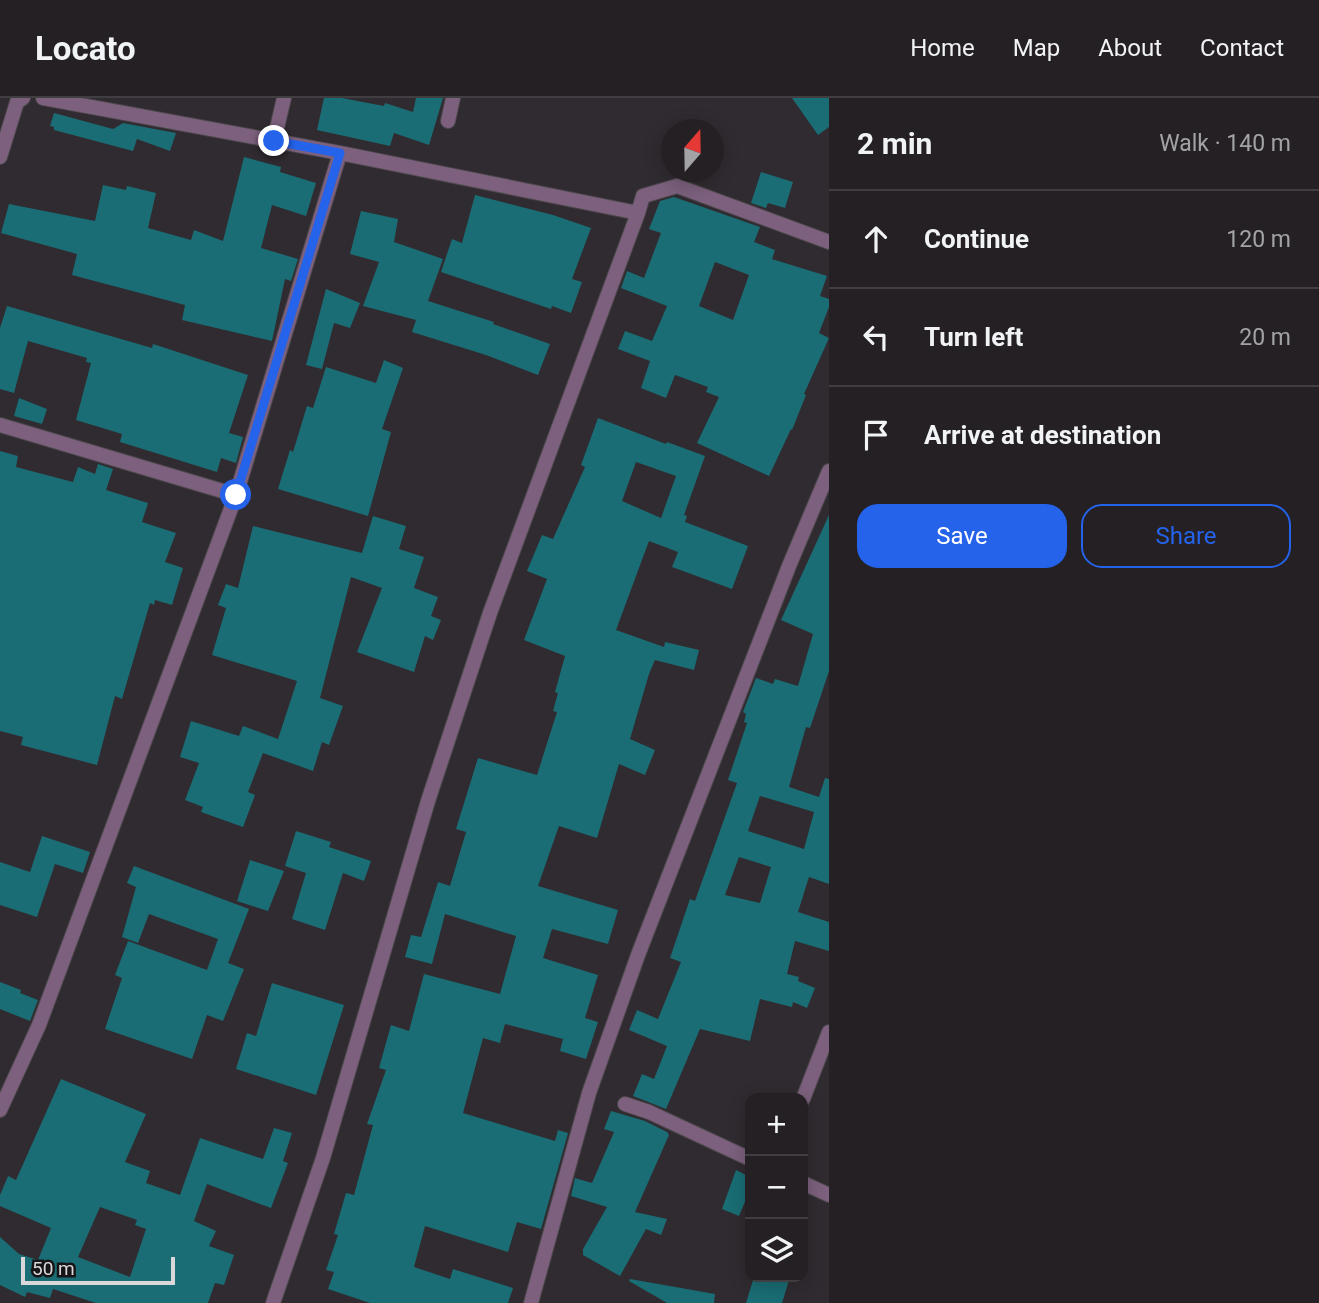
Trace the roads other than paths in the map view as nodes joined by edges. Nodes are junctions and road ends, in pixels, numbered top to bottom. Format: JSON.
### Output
{"nodes":[{"id":1,"x":23,"y":98,"type":"edge"},
{"id":2,"x":43,"y":98,"type":"edge"},
{"id":3,"x":284,"y":98,"type":"edge"},
{"id":4,"x":453,"y":98,"type":"edge"},
{"id":5,"x":86,"y":102,"type":"edge"},
{"id":6,"x":448,"y":121,"type":"dead end"},
{"id":7,"x":274,"y":141,"type":"junction"},
{"id":8,"x":340,"y":153,"type":"junction"},
{"id":9,"x":0,"y":157,"type":"edge"},
{"id":10,"x":638,"y":213,"type":"junction"},
{"id":11,"x":829,"y":242,"type":"edge"},
{"id":12,"x":0,"y":425,"type":"edge"},
{"id":13,"x":829,"y":471,"type":"edge"},
{"id":14,"x":236,"y":495,"type":"junction"},
{"id":15,"x":829,"y":1032,"type":"edge"},
{"id":16,"x":805,"y":1093,"type":"edge"},
{"id":17,"x":625,"y":1104,"type":"dead end"},
{"id":18,"x":0,"y":1110,"type":"edge"},
{"id":19,"x":745,"y":1157,"type":"edge"},
{"id":20,"x":808,"y":1185,"type":"edge"},
{"id":21,"x":829,"y":1195,"type":"edge"},
{"id":22,"x":273,"y":1303,"type":"edge"},
{"id":23,"x":531,"y":1303,"type":"edge"}],
"edges":[{"from":1,"to":9,"type":"street"},
{"from":2,"to":5,"type":"street"},
{"from":3,"to":7,"type":"street"},
{"from":4,"to":6,"type":"street"},
{"from":5,"to":7,"type":"street"},
{"from":7,"to":8,"type":"street"},
{"from":8,"to":10,"type":"street"},
{"from":8,"to":14,"type":"street"},
{"from":10,"to":11,"type":"street"},
{"from":10,"to":22,"type":"street"},
{"from":12,"to":14,"type":"street"},
{"from":13,"to":23,"type":"street"},
{"from":14,"to":18,"type":"street"},
{"from":15,"to":16,"type":"street"},
{"from":17,"to":19,"type":"street"},
{"from":20,"to":21,"type":"street"}]}
